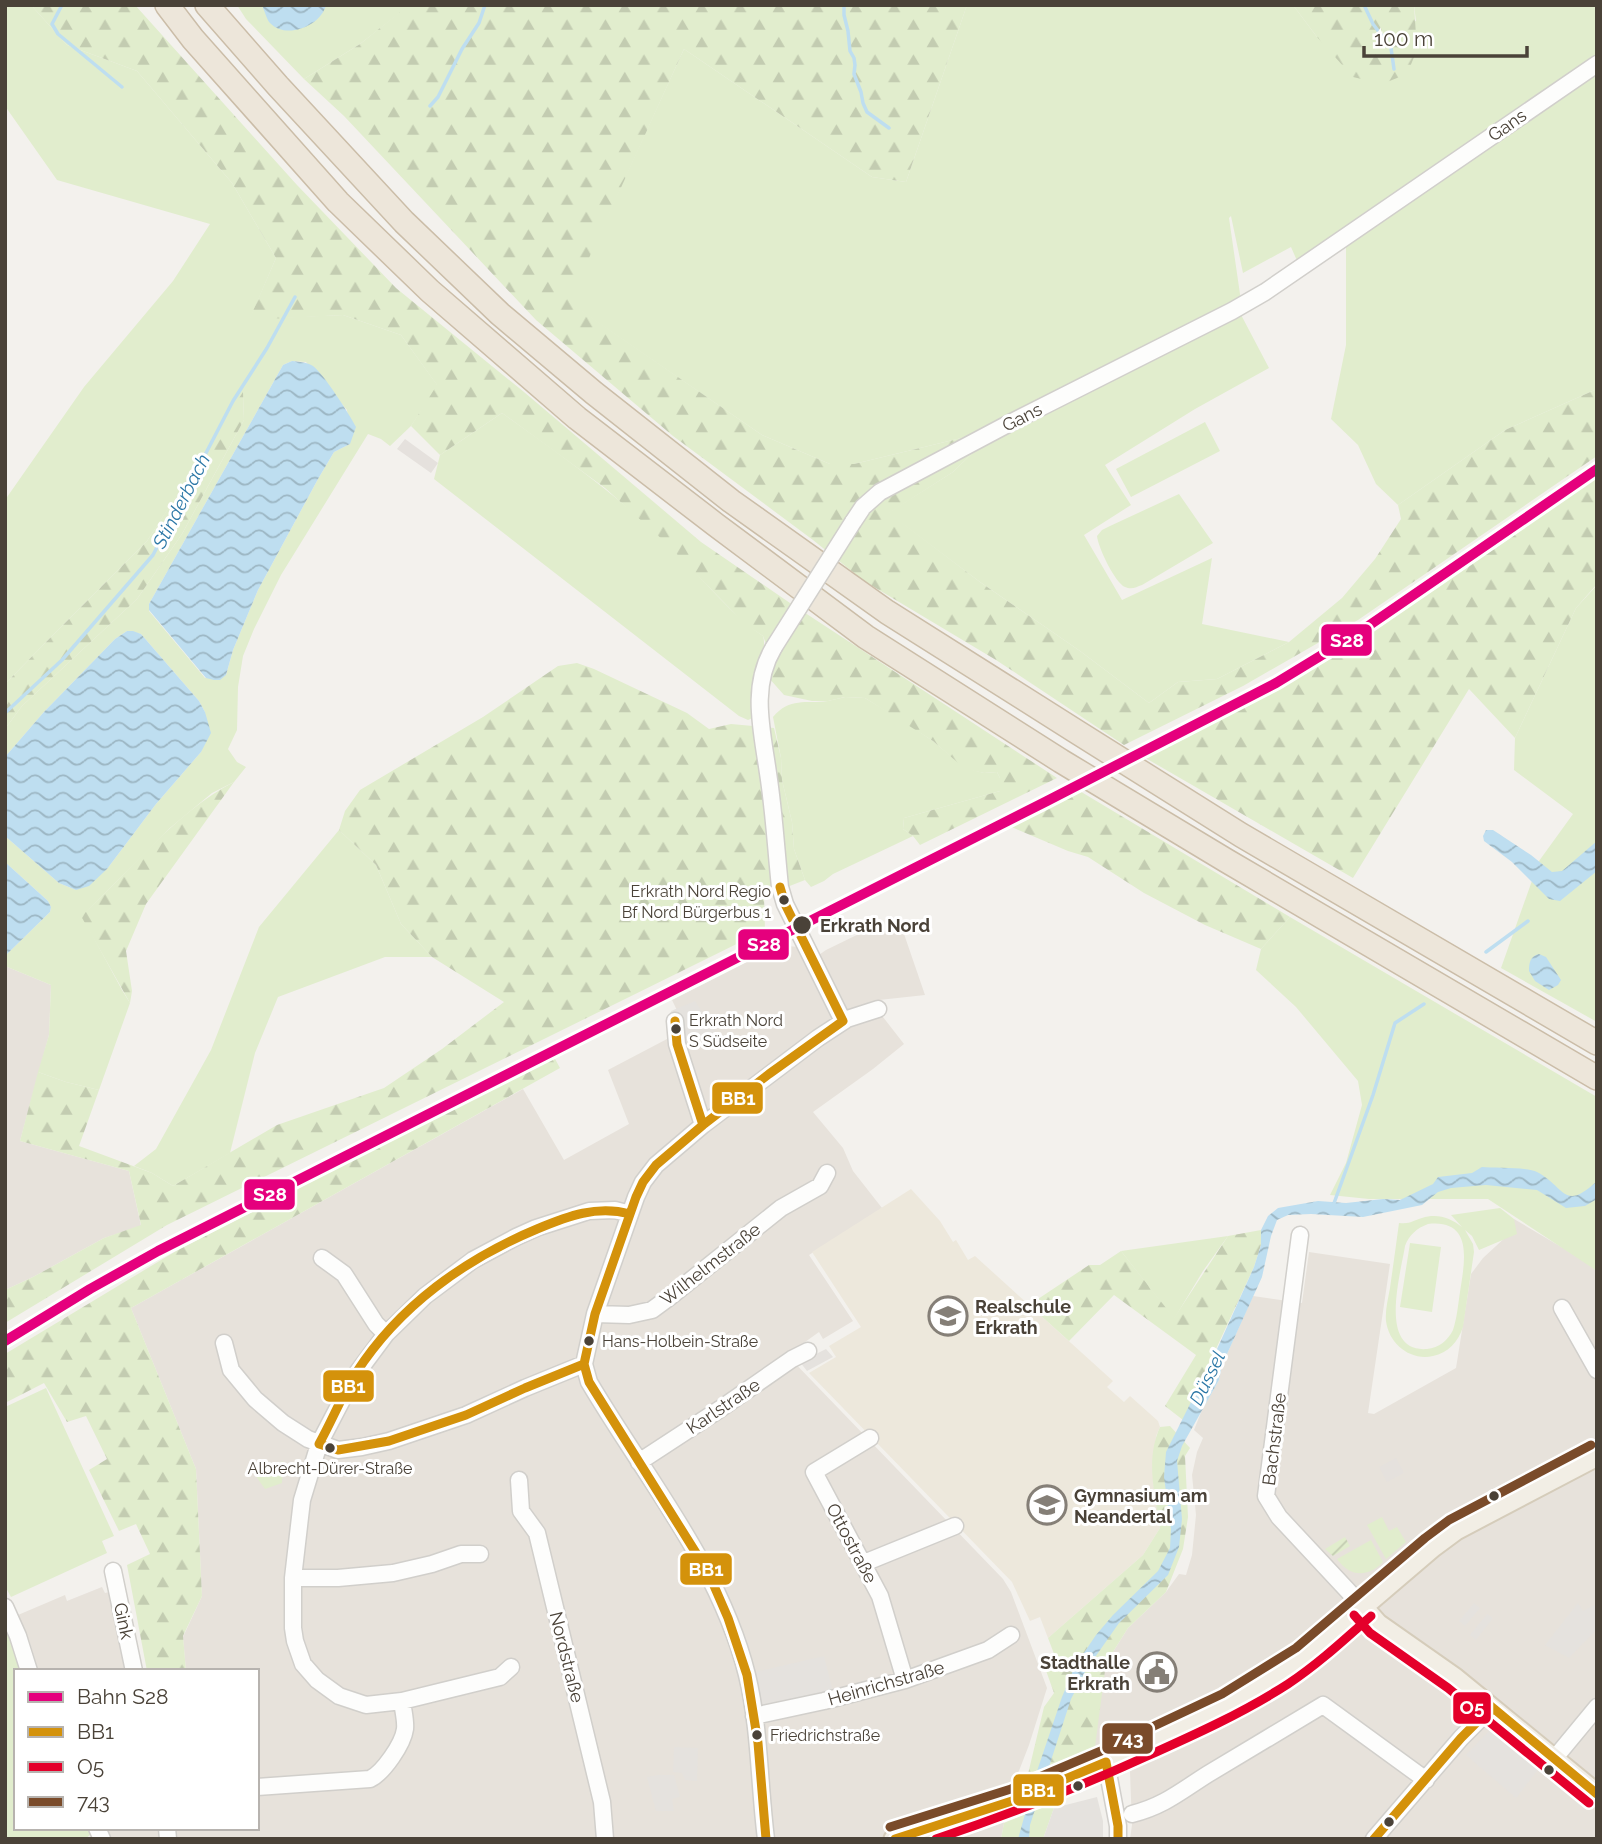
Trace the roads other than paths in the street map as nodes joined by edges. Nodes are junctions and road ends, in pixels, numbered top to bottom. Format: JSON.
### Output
{"nodes":[{"id":1,"x":151,"y":5,"type":"edge"},
{"id":2,"x":167,"y":5,"type":"edge"},
{"id":3,"x":207,"y":5,"type":"edge"},
{"id":4,"x":193,"y":39,"type":"junction"},
{"id":5,"x":1597,"y":64,"type":"edge"},
{"id":6,"x":877,"y":1009,"type":"dead end"},
{"id":7,"x":675,"y":1021,"type":"dead end"},
{"id":8,"x":843,"y":1021,"type":"junction"},
{"id":9,"x":1597,"y":1044,"type":"edge"},
{"id":10,"x":1597,"y":1078,"type":"edge"},
{"id":11,"x":703,"y":1125,"type":"junction"},
{"id":12,"x":827,"y":1174,"type":"dead end"},
{"id":13,"x":629,"y":1214,"type":"junction"},
{"id":14,"x":1300,"y":1235,"type":"dead end"},
{"id":15,"x":322,"y":1258,"type":"dead end"},
{"id":16,"x":1562,"y":1308,"type":"dead end"},
{"id":17,"x":595,"y":1314,"type":"junction"},
{"id":18,"x":386,"y":1334,"type":"junction"},
{"id":19,"x":224,"y":1343,"type":"dead end"},
{"id":20,"x":808,"y":1351,"type":"dead end"},
{"id":21,"x":584,"y":1364,"type":"junction"},
{"id":22,"x":1597,"y":1370,"type":"edge"},
{"id":23,"x":870,"y":1438,"type":"dead end"},
{"id":24,"x":319,"y":1444,"type":"junction"},
{"id":25,"x":1597,"y":1456,"type":"edge"},
{"id":26,"x":639,"y":1462,"type":"junction"},
{"id":27,"x":519,"y":1480,"type":"dead end"},
{"id":28,"x":955,"y":1526,"type":"dead end"},
{"id":29,"x":480,"y":1554,"type":"dead end"},
{"id":30,"x":863,"y":1563,"type":"junction"},
{"id":31,"x":113,"y":1572,"type":"dead end"},
{"id":32,"x":293,"y":1578,"type":"junction"},
{"id":33,"x":5,"y":1607,"type":"edge"},
{"id":34,"x":1363,"y":1607,"type":"junction"},
{"id":35,"x":1012,"y":1635,"type":"dead end"},
{"id":36,"x":511,"y":1668,"type":"dead end"},
{"id":37,"x":28,"y":1669,"type":"edge"},
{"id":38,"x":134,"y":1669,"type":"edge"},
{"id":39,"x":905,"y":1680,"type":"junction"},
{"id":40,"x":402,"y":1701,"type":"junction"},
{"id":41,"x":1490,"y":1706,"type":"junction"},
{"id":42,"x":1597,"y":1707,"type":"edge"},
{"id":43,"x":754,"y":1716,"type":"junction"},
{"id":44,"x":1554,"y":1759,"type":"junction"},
{"id":45,"x":1107,"y":1762,"type":"junction"},
{"id":46,"x":1426,"y":1780,"type":"junction"},
{"id":47,"x":259,"y":1787,"type":"edge"},
{"id":48,"x":1597,"y":1794,"type":"edge"},
{"id":49,"x":1132,"y":1814,"type":"dead end"},
{"id":50,"x":605,"y":1839,"type":"edge"},
{"id":51,"x":766,"y":1839,"type":"edge"},
{"id":52,"x":894,"y":1839,"type":"edge"},
{"id":53,"x":1118,"y":1839,"type":"edge"},
{"id":54,"x":1374,"y":1839,"type":"edge"}],
"edges":[{"from":1,"to":4,"type":"highway"},
{"from":2,"to":4,"type":"highway"},
{"from":3,"to":9,"type":"highway"},
{"from":4,"to":10,"type":"highway"},
{"from":5,"to":8,"type":"street","name":"Gans","bridge":true},
{"from":6,"to":8,"type":"street"},
{"from":7,"to":11,"type":"street"},
{"from":8,"to":11,"type":"street"},
{"from":11,"to":13,"type":"street"},
{"from":12,"to":17,"type":"street","name":"Wilhelmstraße"},
{"from":13,"to":17,"type":"street"},
{"from":13,"to":18,"type":"street"},
{"from":14,"to":34,"type":"street","name":"Bachstraße"},
{"from":15,"to":18,"type":"street"},
{"from":16,"to":22,"type":"street"},
{"from":17,"to":21,"type":"street"},
{"from":18,"to":24,"type":"street"},
{"from":19,"to":24,"type":"street"},
{"from":20,"to":26,"type":"street","name":"Karlstraße"},
{"from":21,"to":24,"type":"street"},
{"from":21,"to":26,"type":"street"},
{"from":23,"to":30,"type":"street","name":"Ottostraße"},
{"from":24,"to":32,"type":"street"},
{"from":25,"to":34,"type":"main road"},
{"from":26,"to":43,"type":"street"},
{"from":27,"to":50,"type":"street","name":"Nordstraße"},
{"from":28,"to":30,"type":"street"},
{"from":29,"to":32,"type":"street"},
{"from":30,"to":39,"type":"street","name":"Ottostraße"},
{"from":31,"to":38,"type":"street","name":"Gink"},
{"from":32,"to":40,"type":"street"},
{"from":33,"to":37,"type":"street"},
{"from":34,"to":41,"type":"main road"},
{"from":34,"to":45,"type":"main road"},
{"from":35,"to":39,"type":"street","name":"Heinrichstraße"},
{"from":36,"to":40,"type":"street"},
{"from":39,"to":43,"type":"street","name":"Heinrichstraße"},
{"from":40,"to":47,"type":"street"},
{"from":41,"to":44,"type":"main road"},
{"from":41,"to":46,"type":"street"},
{"from":42,"to":44,"type":"street"},
{"from":43,"to":51,"type":"street"},
{"from":44,"to":48,"type":"main road"},
{"from":45,"to":52,"type":"main road"},
{"from":45,"to":53,"type":"street"},
{"from":46,"to":49,"type":"street"},
{"from":46,"to":54,"type":"street"}]}
